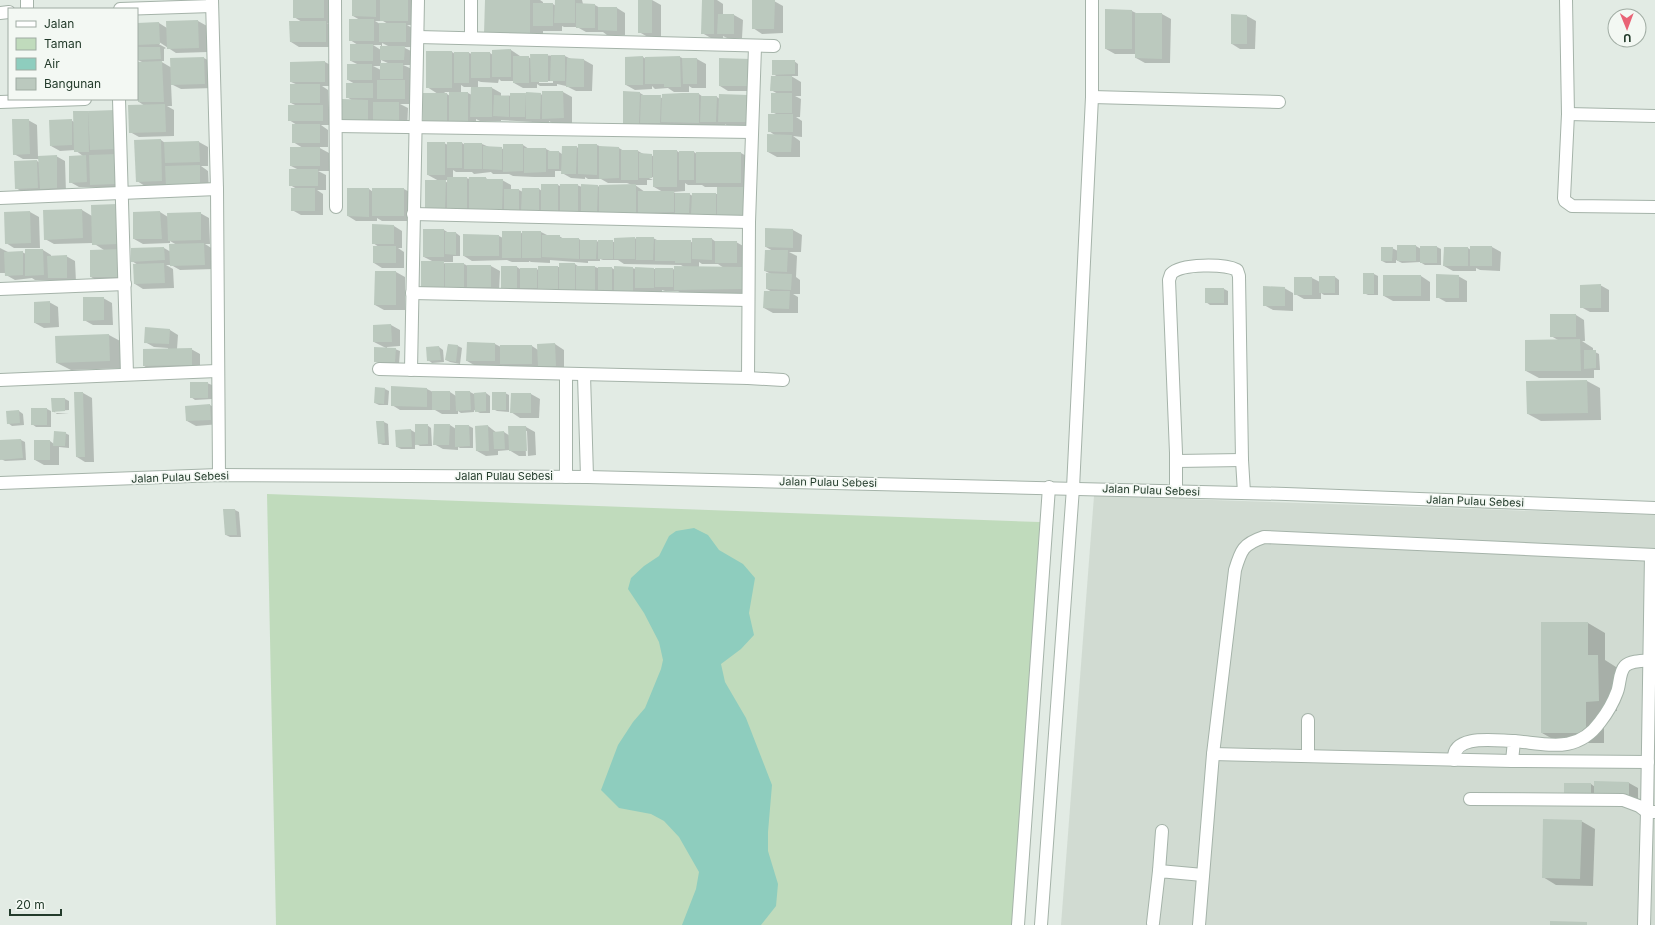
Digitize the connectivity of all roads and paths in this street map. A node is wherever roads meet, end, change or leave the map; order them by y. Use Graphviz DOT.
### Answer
graph roads {
  1 [pos="335,0"];
  2 [pos="418,0"];
  3 [pos="471,0"];
  4 [pos="1092,0"];
  5 [pos="1566,0"];
  6 [pos="212,3"];
  7 [pos="135,8"];
  8 [pos="418,36"];
  9 [pos="471,38"];
  10 [pos="774,46"];
  11 [pos="755,47"];
  12 [pos="1092,98"];
  13 [pos="57,100"];
  14 [pos="119,100"];
  15 [pos="0,102"];
  16 [pos="1278,102"];
  17 [pos="1568,114"];
  18 [pos="1655,116"];
  19 [pos="336,126"];
  20 [pos="415,128"];
  21 [pos="752,132"];
  22 [pos="217,189"];
  23 [pos="122,193"];
  24 [pos="0,198"];
  25 [pos="336,207"];
  26 [pos="1655,207"];
  27 [pos="413,214"];
  28 [pos="749,222"];
  29 [pos="125,284"];
  30 [pos="0,289"];
  31 [pos="412,292"];
  32 [pos="748,300"];
  33 [pos="379,369"];
  34 [pos="411,370"];
  35 [pos="217,371"];
  36 [pos="127,374"];
  37 [pos="566,374"];
  38 [pos="584,374"];
  39 [pos="748,378"];
  40 [pos="0,380"];
  41 [pos="783,380"];
  42 [pos="1242,460"];
  43 [pos="1177,461"];
  44 [pos="219,475"];
  45 [pos="566,477"];
  46 [pos="587,477"];
  47 [pos="0,483"];
  48 [pos="1049,487"];
  49 [pos="1073,488"];
  50 [pos="1176,491"];
  51 [pos="1244,493"];
  52 [pos="1655,508"];
  53 [pos="1653,555"];
  54 [pos="1653,598"];
  55 [pos="1652,660"];
  56 [pos="1308,720"];
  57 [pos="1514,741"];
  58 [pos="1213,754"];
  59 [pos="1308,756"];
  60 [pos="1454,760"];
  61 [pos="1512,761"];
  62 [pos="1648,762"];
  63 [pos="1470,799"];
  64 [pos="1651,812"];
  65 [pos="1162,831"];
  66 [pos="1159,871"];
  67 [pos="1204,875"];
  68 [pos="1153,922"];
  69 [pos="1018,925"];
  70 [pos="1041,925"];
  71 [pos="1199,925"];
  72 [pos="1644,925"];
  1 -- 19 [label="street"];
  2 -- 8 [label="street"];
  3 -- 9 [label="street"];
  4 -- 12 [label="street"];
  5 -- 17 [label="street"];
  6 -- 7 [label="street"];
  6 -- 22 [label="street"];
  8 -- 9 [label="street"];
  8 -- 20 [label="street"];
  9 -- 11 [label="street"];
  10 -- 11 [label="street"];
  11 -- 21 [label="street"];
  12 -- 16 [label="street"];
  12 -- 49 [label="street"];
  13 -- 15 [label="street"];
  14 -- 23 [label="street"];
  17 -- 18 [label="street"];
  17 -- 26 [label="street"];
  19 -- 20 [label="street"];
  19 -- 25 [label="street"];
  20 -- 21 [label="street"];
  20 -- 27 [label="street"];
  21 -- 28 [label="street"];
  22 -- 23 [label="street"];
  22 -- 35 [label="street"];
  23 -- 24 [label="street"];
  23 -- 29 [label="street"];
  27 -- 28 [label="street"];
  27 -- 31 [label="street"];
  28 -- 32 [label="street"];
  29 -- 30 [label="street"];
  29 -- 36 [label="street"];
  31 -- 32 [label="street"];
  31 -- 34 [label="street"];
  32 -- 39 [label="street"];
  33 -- 34 [label="street"];
  34 -- 37 [label="street"];
  35 -- 36 [label="street"];
  35 -- 44 [label="street"];
  36 -- 40 [label="street"];
  37 -- 38 [label="street"];
  37 -- 45 [label="street"];
  38 -- 39 [label="street"];
  38 -- 46 [label="street"];
  39 -- 41 [label="street"];
  42 -- 43 [label="street"];
  42 -- 43 [label="street"];
  42 -- 51 [label="street"];
  43 -- 50 [label="street"];
  44 -- 45 [label="street, Jalan Pulau Sebesi"];
  44 -- 47 [label="street, Jalan Pulau Sebesi"];
  45 -- 46 [label="street, Jalan Pulau Sebesi"];
  46 -- 48 [label="street, Jalan Pulau Sebesi"];
  48 -- 49 [label="street, Jalan Pulau Sebesi"];
  48 -- 69 [label="street"];
  49 -- 50 [label="street, Jalan Pulau Sebesi"];
  49 -- 70 [label="street"];
  50 -- 51 [label="street, Jalan Pulau Sebesi"];
  51 -- 52 [label="street, Jalan Pulau Sebesi"];
  53 -- 54 [label="street"];
  53 -- 58 [label="street"];
  54 -- 55 [label="street"];
  55 -- 57 [label="street"];
  55 -- 62 [label="street"];
  56 -- 59 [label="street"];
  57 -- 60 [label="street"];
  57 -- 61 [label="street"];
  58 -- 59 [label="street"];
  58 -- 67 [label="street"];
  59 -- 60 [label="street"];
  60 -- 61 [label="street"];
  61 -- 62 [label="street"];
  62 -- 64 [label="street"];
  63 -- 64 [label="street"];
  64 -- 72 [label="street"];
  65 -- 66 [label="street"];
  66 -- 67 [label="street"];
  66 -- 68 [label="street"];
  67 -- 71 [label="street"];
}
